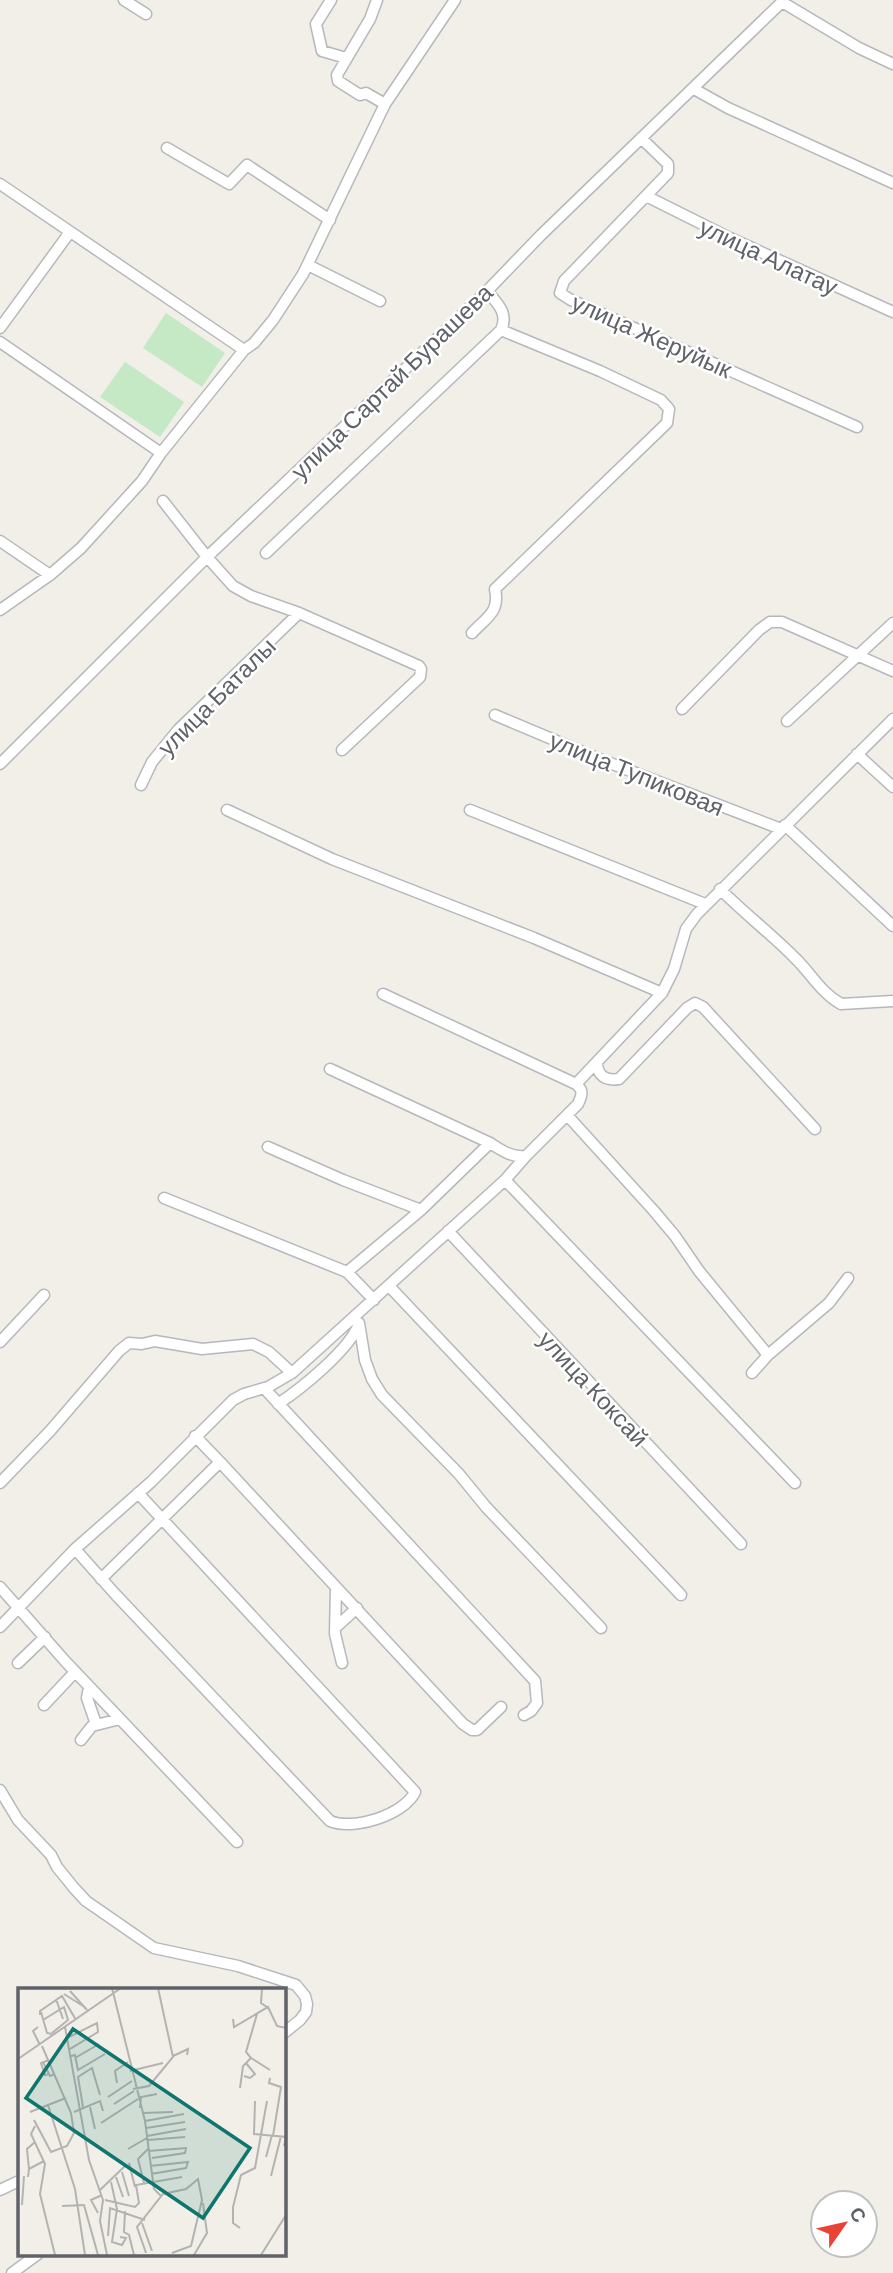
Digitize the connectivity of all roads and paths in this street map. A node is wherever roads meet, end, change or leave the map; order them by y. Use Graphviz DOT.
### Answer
graph roads {
  1 [pos="124,0"];
  2 [pos="331,0"];
  3 [pos="377,0"];
  4 [pos="455,0"];
  5 [pos="783,1"];
  6 [pos="146,14"];
  7 [pos="346,58"];
  8 [pos="893,64"];
  9 [pos="694,89"];
  10 [pos="385,104"];
  11 [pos="641,138"];
  12 [pos="167,148"];
  13 [pos="893,183"];
  14 [pos="0,184"];
  15 [pos="646,196"];
  16 [pos="330,220"];
  17 [pos="70,232"];
  18 [pos="308,265"];
  19 [pos="487,291"];
  20 [pos="380,302"];
  21 [pos="893,312"];
  22 [pos="0,328"];
  23 [pos="501,330"];
  24 [pos="0,342"];
  25 [pos="244,350"];
  26 [pos="857,427"];
  27 [pos="161,453"];
  28 [pos="163,501"];
  29 [pos="0,541"];
  30 [pos="266,553"];
  31 [pos="207,557"];
  32 [pos="50,575"];
  33 [pos="0,610"];
  34 [pos="299,613"];
  35 [pos="893,622"];
  36 [pos="472,633"];
  37 [pos="857,654"];
  38 [pos="893,671"];
  39 [pos="682,709"];
  40 [pos="495,715"];
  41 [pos="893,719"];
  42 [pos="787,721"];
  43 [pos="342,750"];
  44 [pos="857,754"];
  45 [pos="0,764"];
  46 [pos="141,785"];
  47 [pos="893,787"];
  48 [pos="227,810"];
  49 [pos="470,810"];
  50 [pos="783,827"];
  51 [pos="720,888"];
  52 [pos="705,904"];
  53 [pos="893,926"];
  54 [pos="662,993"];
  55 [pos="383,994"];
  56 [pos="893,1001"];
  57 [pos="597,1062"];
  58 [pos="330,1069"];
  59 [pos="576,1084"];
  60 [pos="567,1115"];
  61 [pos="815,1129"];
  62 [pos="490,1143"];
  63 [pos="268,1147"];
  64 [pos="526,1156"];
  65 [pos="505,1180"];
  66 [pos="164,1198"];
  67 [pos="421,1210"];
  68 [pos="448,1231"];
  69 [pos="347,1272"];
  70 [pos="848,1278"];
  71 [pos="389,1286"];
  72 [pos="44,1295"];
  73 [pos="374,1300"];
  74 [pos="359,1318"];
  75 [pos="0,1342"];
  76 [pos="768,1354"];
  77 [pos="292,1373"];
  78 [pos="752,1373"];
  79 [pos="264,1388"];
  80 [pos="278,1404"];
  81 [pos="195,1436"];
  82 [pos="220,1462"];
  83 [pos="0,1483"];
  84 [pos="795,1483"];
  85 [pos="138,1493"];
  86 [pos="161,1519"];
  87 [pos="741,1544"];
  88 [pos="75,1549"];
  89 [pos="101,1579"];
  90 [pos="0,1587"];
  91 [pos="336,1587"];
  92 [pos="681,1595"];
  93 [pos="19,1607"];
  94 [pos="356,1608"];
  95 [pos="0,1627"];
  96 [pos="335,1628"];
  97 [pos="601,1628"];
  98 [pos="45,1637"];
  99 [pos="18,1663"];
  100 [pos="342,1663"];
  101 [pos="75,1672"];
  102 [pos="89,1686"];
  103 [pos="44,1705"];
  104 [pos="501,1707"];
  105 [pos="524,1714"];
  106 [pos="120,1719"];
  107 [pos="96,1724"];
  108 [pos="81,1740"];
  109 [pos="0,1790"];
  110 [pos="237,1842"];
  111 [pos="285,2033"];
  112 [pos="18,2181"];
  113 [pos="0,2190"];
  114 [pos="35,2256"];
  115 [pos="12,2273"];
  1 -- 6 [label="street"];
  2 -- 7 [label="street"];
  3 -- 7 [label="street"];
  4 -- 10 [label="street"];
  5 -- 8 [label="street"];
  5 -- 9 [label="street, улица Сартай Бурашева"];
  7 -- 10 [label="street"];
  9 -- 11 [label="street, улица Сартай Бурашева"];
  9 -- 13 [label="street"];
  10 -- 16 [label="street"];
  11 -- 15 [label="street, улица Жеруйык"];
  11 -- 19 [label="street, улица Сартай Бурашева"];
  12 -- 16 [label="street"];
  14 -- 17 [label="street"];
  15 -- 21 [label="street, улица Алатау"];
  15 -- 26 [label="street, улица Жеруйык"];
  16 -- 18 [label="street"];
  17 -- 22 [label="street"];
  17 -- 25 [label="street"];
  18 -- 20 [label="street"];
  18 -- 25 [label="street"];
  19 -- 23 [label="street"];
  19 -- 31 [label="street, улица Сартай Бурашева"];
  23 -- 30 [label="street"];
  23 -- 36 [label="street"];
  24 -- 27 [label="street"];
  25 -- 27 [label="street"];
  27 -- 32 [label="street"];
  28 -- 31 [label="street"];
  29 -- 32 [label="street"];
  31 -- 34 [label="street"];
  31 -- 45 [label="street, улица Сартай Бурашева"];
  32 -- 33 [label="street"];
  34 -- 43 [label="street"];
  34 -- 46 [label="street, улица Баталы"];
  35 -- 37 [label="street"];
  37 -- 38 [label="street"];
  37 -- 39 [label="street"];
  37 -- 42 [label="street"];
  40 -- 50 [label="street, улица Тупиковая"];
  41 -- 44 [label="street"];
  44 -- 47 [label="street"];
  44 -- 50 [label="street"];
  48 -- 54 [label="street"];
  49 -- 52 [label="street"];
  50 -- 51 [label="street"];
  50 -- 53 [label="street"];
  51 -- 52 [label="street"];
  51 -- 56 [label="street"];
  52 -- 54 [label="street"];
  54 -- 57 [label="street"];
  55 -- 59 [label="street"];
  57 -- 59 [label="street"];
  57 -- 61 [label="street"];
  58 -- 62 [label="street"];
  59 -- 60 [label="street"];
  60 -- 64 [label="street"];
  60 -- 76 [label="street"];
  62 -- 64 [label="street"];
  62 -- 67 [label="street"];
  63 -- 67 [label="street"];
  64 -- 65 [label="street"];
  65 -- 68 [label="street"];
  65 -- 84 [label="street"];
  66 -- 69 [label="street"];
  67 -- 69 [label="street"];
  68 -- 71 [label="street"];
  68 -- 87 [label="street, улица Коксай"];
  69 -- 73 [label="street"];
  70 -- 76 [label="street"];
  71 -- 73 [label="street"];
  71 -- 92 [label="street"];
  72 -- 75 [label="street"];
  73 -- 74 [label="street"];
  74 -- 77 [label="street"];
  74 -- 80 [label="street"];
  74 -- 97 [label="street"];
  76 -- 78 [label="street"];
  77 -- 79 [label="street"];
  77 -- 83 [label="street"];
  79 -- 80 [label="street"];
  79 -- 81 [label="street"];
  80 -- 105 [label="street"];
  81 -- 82 [label="street"];
  81 -- 85 [label="street"];
  82 -- 86 [label="street"];
  82 -- 91 [label="street"];
  85 -- 86 [label="street"];
  85 -- 88 [label="street"];
  86 -- 89 [label="street"];
  86 -- 89 [label="street"];
  88 -- 89 [label="street"];
  88 -- 93 [label="street"];
  90 -- 93 [label="street"];
  91 -- 94 [label="street"];
  91 -- 96 [label="street"];
  93 -- 95 [label="street"];
  93 -- 98 [label="street"];
  94 -- 96 [label="street"];
  94 -- 104 [label="street"];
  96 -- 100 [label="street"];
  98 -- 99 [label="street"];
  98 -- 101 [label="street"];
  101 -- 102 [label="street"];
  101 -- 103 [label="street"];
  102 -- 106 [label="street"];
  102 -- 107 [label="street"];
  106 -- 107 [label="street"];
  106 -- 110 [label="street"];
  107 -- 108 [label="street"];
  109 -- 111 [label="street"];
  112 -- 113 [label="street"];
  114 -- 115 [label="street"];
}
